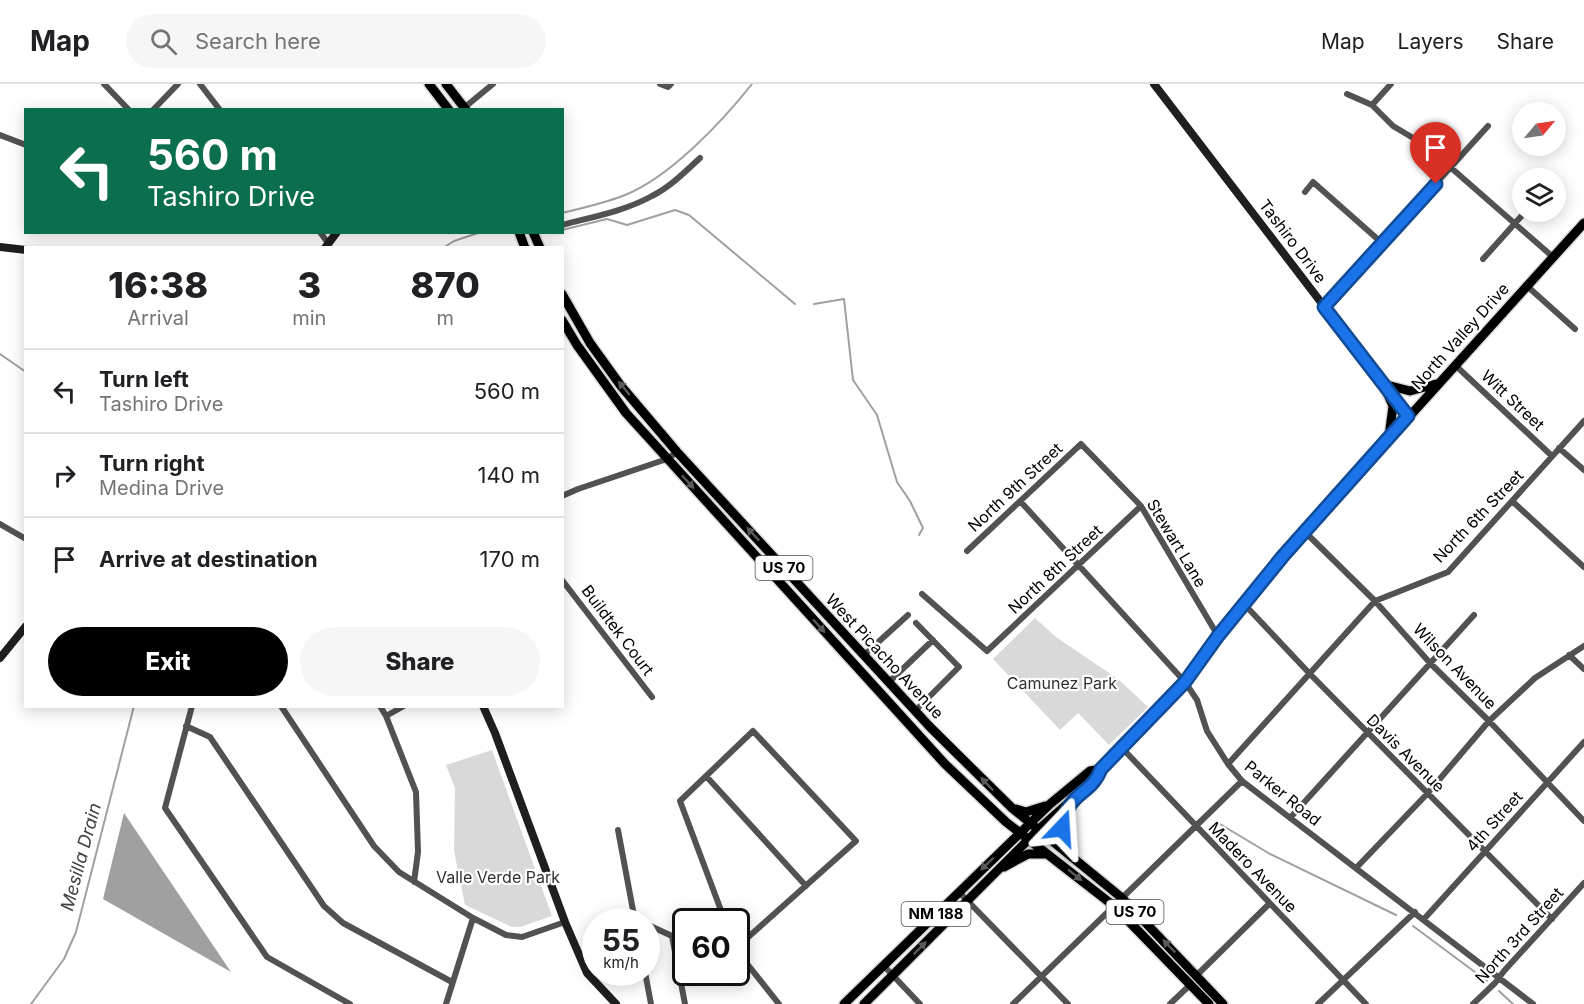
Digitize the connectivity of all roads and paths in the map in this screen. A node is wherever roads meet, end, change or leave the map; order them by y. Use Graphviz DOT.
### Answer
graph roads {
  1 [pos="104,84"];
  2 [pos="178,84"];
  3 [pos="200,84"];
  4 [pos="429,84"];
  5 [pos="446,84"];
  6 [pos="493,84"];
  7 [pos="660,84"];
  8 [pos="671,84"];
  9 [pos="1154,84"];
  10 [pos="1391,84"];
  11 [pos="1347,94"];
  12 [pos="1372,105"];
  13 [pos="127,108"];
  14 [pos="155,108"];
  15 [pos="218,108"];
  16 [pos="447,108"];
  17 [pos="463,108"];
  18 [pos="465,108"];
  19 [pos="1488,126"];
  20 [pos="0,135"];
  21 [pos="24,144"];
  22 [pos="700,158"];
  23 [pos="1451,167"];
  24 [pos="1305,192"];
  25 [pos="1584,223"];
  26 [pos="564,224"];
  27 [pos="1514,224"];
  28 [pos="1382,243"];
  29 [pos="0,247"];
  30 [pos="24,250"];
  31 [pos="1553,257"];
  32 [pos="1483,259"];
  33 [pos="1527,285"];
  34 [pos="564,298"];
  35 [pos="1324,307"];
  36 [pos="564,323"];
  37 [pos="1575,329"];
  38 [pos="1455,365"];
  39 [pos="1383,384"];
  40 [pos="1437,384"];
  41 [pos="1408,416"];
  42 [pos="1584,421"];
  43 [pos="1389,438"];
  44 [pos="1081,444"];
  45 [pos="1559,448"];
  46 [pos="677,452"];
  47 [pos="1552,456"];
  48 [pos="667,459"];
  49 [pos="1584,470"];
  50 [pos="564,495"];
  51 [pos="1020,501"];
  52 [pos="1512,501"];
  53 [pos="1141,506"];
  54 [pos="0,524"];
  55 [pos="1305,532"];
  56 [pos="24,538"];
  57 [pos="967,550"];
  58 [pos="1079,566"];
  59 [pos="1584,567"];
  60 [pos="564,583"];
  61 [pos="922,594"];
  62 [pos="1375,601"];
  63 [pos="1244,604"];
  64 [pos="908,615"];
  65 [pos="1474,615"];
  66 [pos="916,623"];
  67 [pos="24,628"];
  68 [pos="1218,636"];
  69 [pos="933,640"];
  70 [pos="1584,646"];
  71 [pos="864,655"];
  72 [pos="1569,655"];
  73 [pos="0,658"];
  74 [pos="1430,663"];
  75 [pos="1584,669"];
  76 [pos="1310,674"];
  77 [pos="889,682"];
  78 [pos="1185,682"];
  79 [pos="652,697"];
  80 [pos="191,708"];
  81 [pos="282,708"];
  82 [pos="381,708"];
  83 [pos="400,708"];
  84 [pos="484,708"];
  85 [pos="915,711"];
  86 [pos="386,716"];
  87 [pos="1489,721"];
  88 [pos="186,726"];
  89 [pos="1368,733"];
  90 [pos="1584,742"];
  91 [pos="1122,748"];
  92 [pos="1228,764"];
  93 [pos="1101,769"];
  94 [pos="706,776"];
  95 [pos="1242,781"];
  96 [pos="1546,782"];
  97 [pos="1426,794"];
  98 [pos="1070,802"];
  99 [pos="1050,804"];
  100 [pos="1012,808"];
  101 [pos="1290,818"];
  102 [pos="1584,821"];
  103 [pos="1006,822"];
  104 [pos="1029,824"];
  105 [pos="1196,827"];
  106 [pos="618,830"];
  107 [pos="1038,830"];
  108 [pos="1020,833"];
  109 [pos="1028,840"];
  110 [pos="1004,848"];
  111 [pos="1486,850"];
  112 [pos="1049,854"];
  113 [pos="1075,859"];
  114 [pos="1357,867"];
  115 [pos="997,870"];
  116 [pos="414,882"];
  117 [pos="1584,883"];
  118 [pos="806,886"];
  119 [pos="959,892"];
  120 [pos="1122,898"];
  121 [pos="968,901"];
  122 [pos="1269,904"];
  123 [pos="1114,906"];
  124 [pos="634,908"];
  125 [pos="720,908"];
  126 [pos="1415,912"];
  127 [pos="473,918"];
  128 [pos="1424,919"];
  129 [pos="1552,919"];
  130 [pos="565,922"];
  131 [pos="660,930"];
  132 [pos="750,936"];
  133 [pos="884,966"];
  134 [pos="750,967"];
  135 [pos="893,975"];
  136 [pos="1197,975"];
  137 [pos="1042,977"];
  138 [pos="1499,978"];
  139 [pos="1343,979"];
  140 [pos="452,982"];
  141 [pos="1190,985"];
  142 [pos="648,986"];
  143 [pos="350,1004"];
  144 [pos="446,1004"];
  145 [pos="616,1004"];
  146 [pos="651,1004"];
  147 [pos="685,1004"];
  148 [pos="778,1004"];
  149 [pos="844,1004"];
  150 [pos="864,1004"];
  151 [pos="920,1004"];
  152 [pos="1013,1004"];
  153 [pos="1068,1004"];
  154 [pos="1170,1004"];
  155 [pos="1209,1004"];
  156 [pos="1223,1004"];
  157 [pos="1318,1004"];
  158 [pos="1366,1004"];
  159 [pos="1473,1004"];
  160 [pos="1533,1004"];
  1 -- 13 [label="street"];
  2 -- 14 [label="street"];
  3 -- 15 [label="street"];
  4 -- 16 [label="main road"];
  5 -- 17 [label="main road"];
  6 -- 18 [label="street"];
  7 -- 8 [label="street"];
  9 -- 35 [label="street, Tashiro Drive"];
  10 -- 12 [label="street"];
  11 -- 12 [label="street"];
  12 -- 23 [label="street"];
  19 -- 23 [label="street"];
  20 -- 21 [label="street"];
  22 -- 26 [label="street"];
  23 -- 27 [label="street"];
  23 -- 28 [label="street"];
  24 -- 28 [label="street"];
  25 -- 31 [label="main road, North Valley Drive"];
  27 -- 31 [label="street"];
  27 -- 32 [label="street"];
  28 -- 35 [label="street"];
  29 -- 30 [label="street"];
  31 -- 33 [label="main road, North Valley Drive"];
  33 -- 37 [label="street"];
  33 -- 38 [label="main road, North Valley Drive"];
  46 -- 34 [label="main road, West Picacho Avenue / US 70, one-way"];
  35 -- 39 [label="street, Tashiro Drive"];
  36 -- 48 [label="main road, West Picacho Avenue / US 70"];
  38 -- 40 [label="main road, North Valley Drive"];
  38 -- 47 [label="street, Witt Street"];
  39 -- 40 [label="main road"];
  39 -- 41 [label="street, Tashiro Drive"];
  39 -- 43 [label="main road"];
  40 -- 41 [label="main road, North Valley Drive"];
  41 -- 43 [label="main road, North Valley Drive"];
  42 -- 45 [label="street, North 6th Street"];
  43 -- 55 [label="main road, North Valley Drive"];
  44 -- 51 [label="street, North 9th Street"];
  44 -- 53 [label="street, Stewart Lane"];
  45 -- 47 [label="street, North 6th Street"];
  45 -- 49 [label="street"];
  46 -- 48 [label="street"];
  71 -- 46 [label="main road, West Picacho Avenue / US 70, one-way"];
  47 -- 52 [label="street, North 6th Street"];
  48 -- 50 [label="street"];
  48 -- 103 [label="main road, West Picacho Avenue / US 70, one-way"];
  51 -- 57 [label="street, North 9th Street"];
  51 -- 58 [label="street, Parker Road"];
  52 -- 59 [label="street"];
  52 -- 62 [label="street, North 6th Street"];
  53 -- 58 [label="street, North 8th Street"];
  53 -- 68 [label="street, Stewart Lane"];
  54 -- 56 [label="street"];
  55 -- 62 [label="street, Wilson Avenue"];
  55 -- 63 [label="main road, North Valley Drive"];
  58 -- 61 [label="street, North 8th Street"];
  58 -- 78 [label="street, Parker Road"];
  60 -- 79 [label="street, Buildtek Court"];
  62 -- 74 [label="street, Wilson Avenue"];
  62 -- 76 [label="street, North 6th Street"];
  63 -- 68 [label="main road, North Valley Drive"];
  63 -- 76 [label="street, Davis Avenue"];
  64 -- 71 [label="street"];
  65 -- 74 [label="street"];
  66 -- 69 [label="street"];
  67 -- 73 [label="street"];
  68 -- 78 [label="main road, North Valley Drive"];
  69 -- 77 [label="street"];
  69 -- 85 [label="street"];
  70 -- 72 [label="street"];
  71 -- 77 [label="main road, West Picacho Avenue / US 70"];
  72 -- 75 [label="street"];
  72 -- 87 [label="street"];
  74 -- 87 [label="street, Wilson Avenue"];
  74 -- 89 [label="street"];
  76 -- 89 [label="street, Davis Avenue"];
  76 -- 92 [label="street, North 6th Street"];
  77 -- 85 [label="main road, West Picacho Avenue / US 70"];
  78 -- 91 [label="main road, North Valley Drive"];
  78 -- 92 [label="street, Parker Road"];
  80 -- 88 [label="street"];
  81 -- 116 [label="street"];
  82 -- 86 [label="street"];
  83 -- 86 [label="street"];
  84 -- 130 [label="street"];
  100 -- 85 [label="main road, West Picacho Avenue / US 70, one-way"];
  86 -- 116 [label="street"];
  87 -- 96 [label="street, Wilson Avenue"];
  87 -- 97 [label="street"];
  88 -- 140 [label="street"];
  88 -- 143 [label="street"];
  89 -- 97 [label="street, Davis Avenue"];
  89 -- 101 [label="street"];
  90 -- 96 [label="street, 4th Street"];
  91 -- 93 [label="main road, North Valley Drive"];
  91 -- 105 [label="street, Madero Avenue"];
  92 -- 95 [label="street, Parker Road"];
  93 -- 98 [label="main road, North Valley Drive"];
  93 -- 99 [label="main road, North Valley Drive"];
  94 -- 118 [label="street"];
  94 -- 118 [label="street"];
  94 -- 125 [label="street"];
  95 -- 101 [label="street, Parker Road"];
  95 -- 105 [label="street"];
  96 -- 102 [label="street, Wilson Avenue"];
  96 -- 111 [label="street, 4th Street"];
  97 -- 111 [label="street, Davis Avenue"];
  97 -- 114 [label="street"];
  98 -- 107 [label="main road, North Valley Drive"];
  98 -- 113 [label="main road"];
  99 -- 100 [label="main road"];
  99 -- 104 [label="main road, North Valley Drive"];
  100 -- 104 [label="main road, West Picacho Avenue / US 70"];
  101 -- 114 [label="street, Parker Road"];
  103 -- 108 [label="main road, West Picacho Avenue / US 70"];
  103 -- 110 [label="main road"];
  104 -- 107 [label="main road, West Picacho Avenue / US 70"];
  104 -- 108 [label="main road, North Valley Drive / NM 188"];
  105 -- 120 [label="street"];
  105 -- 122 [label="street, Madero Avenue"];
  106 -- 124 [label="street"];
  107 -- 109 [label="main road, North Valley Drive"];
  107 -- 113 [label="main road, West Picacho Avenue / US 70"];
  108 -- 109 [label="main road, West Picacho Avenue / US 70"];
  108 -- 110 [label="main road, North Valley Drive / NM 188"];
  109 -- 112 [label="main road, West Picacho Avenue / US 70"];
  109 -- 115 [label="main road, North Valley Drive / NM 188"];
  110 -- 119 [label="main road, North Valley Drive / NM 188, one-way"];
  111 -- 128 [label="street, 4th Street"];
  111 -- 129 [label="street, Davis Avenue"];
  112 -- 115 [label="main road"];
  112 -- 123 [label="main road, West Picacho Avenue / US 70, one-way"];
  113 -- 120 [label="main road, West Picacho Avenue / US 70"];
  114 -- 126 [label="street, Parker Road"];
  115 -- 121 [label="main road, North Valley Drive / NM 188"];
  116 -- 127 [label="street"];
  117 -- 129 [label="street, North 3rd Street"];
  118 -- 132 [label="street"];
  119 -- 121 [label="street"];
  119 -- 133 [label="main road, North Valley Drive / NM 188"];
  136 -- 120 [label="main road, West Picacho Avenue / US 70, one-way"];
  135 -- 121 [label="main road, North Valley Drive / NM 188, one-way"];
  121 -- 137 [label="street"];
  122 -- 136 [label="street"];
  122 -- 139 [label="street, Madero Avenue"];
  123 -- 137 [label="street"];
  123 -- 141 [label="main road, West Picacho Avenue / US 70"];
  126 -- 128 [label="street, Parker Road"];
  126 -- 139 [label="street"];
  127 -- 130 [label="street"];
  127 -- 140 [label="street"];
  128 -- 138 [label="street, Parker Road"];
  129 -- 138 [label="street, North 3rd Street"];
  130 -- 145 [label="street"];
  131 -- 147 [label="street"];
  133 -- 135 [label="street"];
  133 -- 149 [label="main road, North Valley Drive / NM 188"];
  134 -- 148 [label="street"];
  135 -- 150 [label="main road, North Valley Drive / NM 188"];
  135 -- 151 [label="street"];
  136 -- 156 [label="main road, West Picacho Avenue / US 70"];
  137 -- 152 [label="street"];
  137 -- 153 [label="street"];
  138 -- 159 [label="street, North 3rd Street"];
  138 -- 160 [label="street, Parker Road"];
  139 -- 157 [label="street"];
  139 -- 158 [label="street, Madero Avenue"];
  140 -- 144 [label="street"];
  141 -- 154 [label="street"];
  141 -- 155 [label="main road, West Picacho Avenue / US 70"];
  142 -- 146 [label="street"];
}
